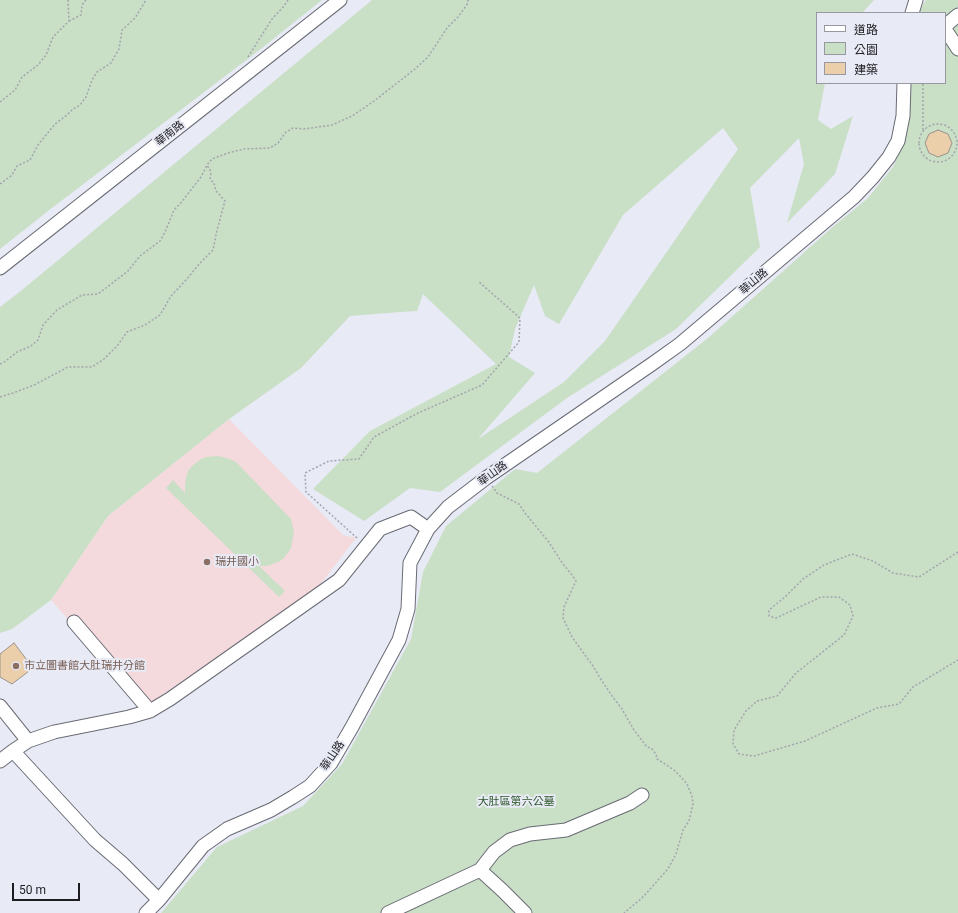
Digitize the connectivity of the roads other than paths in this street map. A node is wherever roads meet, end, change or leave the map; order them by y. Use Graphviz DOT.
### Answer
graph roads {
  1 [pos="340,0"];
  2 [pos="916,0"];
  3 [pos="912,12"];
  4 [pos="958,16"];
  5 [pos="946,27"];
  6 [pos="946,29"];
  7 [pos="957,45"];
  8 [pos="904,84"];
  9 [pos="0,268"];
  10 [pos="428,529"];
  11 [pos="74,622"];
  12 [pos="0,706"];
  13 [pos="150,711"];
  14 [pos="28,741"];
  15 [pos="13,751"];
  16 [pos="0,761"];
  17 [pos="642,795"];
  18 [pos="480,870"];
  19 [pos="159,900"];
  20 [pos="146,913"];
  21 [pos="388,913"];
  22 [pos="525,913"];
  1 -- 9 [label="street, 華南路"];
  2 -- 3 [label="street"];
  4 -- 5 [label="street"];
  6 -- 7 [label="street"];
  8 -- 10 [label="street, 華山路"];
  10 -- 13 [label="street"];
  10 -- 19 [label="street, 華山路"];
  11 -- 13 [label="street"];
  12 -- 14 [label="street"];
  13 -- 14 [label="street"];
  14 -- 15 [label="street"];
  15 -- 16 [label="street"];
  15 -- 19 [label="street"];
  17 -- 18 [label="street"];
  18 -- 21 [label="street"];
  18 -- 22 [label="street"];
  19 -- 20 [label="street, 華山路"];
}
